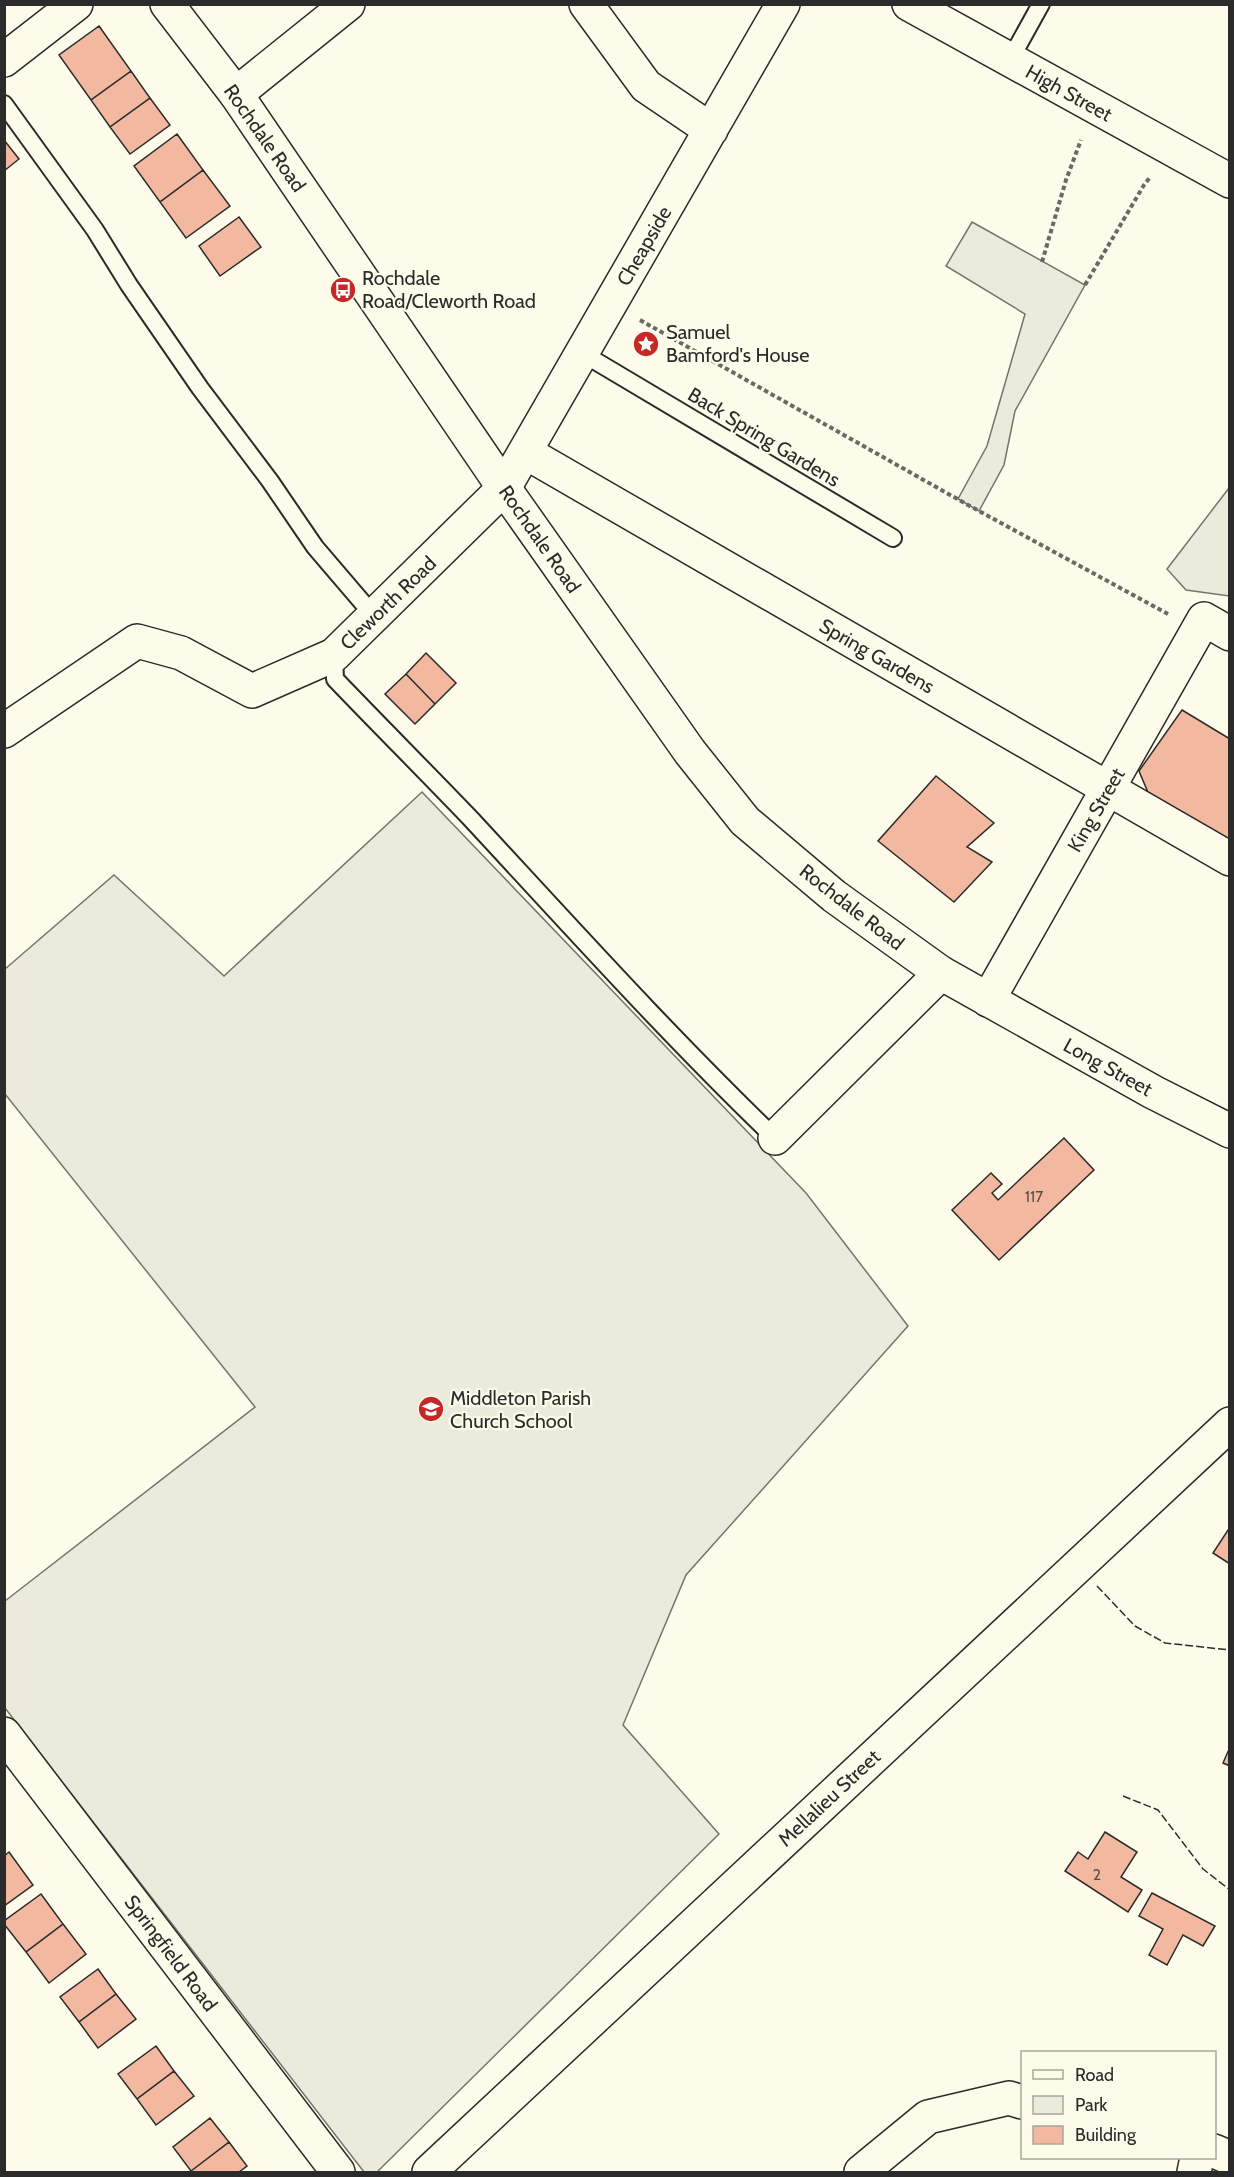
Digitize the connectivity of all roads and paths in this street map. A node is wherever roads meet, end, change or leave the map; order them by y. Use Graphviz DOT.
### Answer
graph roads {
  1 [pos="76,4"];
  2 [pos="167,4"];
  3 [pos="348,4"];
  4 [pos="586,4"];
  5 [pos="783,4"];
  6 [pos="909,4"];
  7 [pos="1041,4"];
  8 [pos="4,60"];
  9 [pos="1010,60"];
  10 [pos="236,94"];
  11 [pos="4,104"];
  12 [pos="1093,106"];
  13 [pos="711,130"];
  14 [pos="1172,150"];
  15 [pos="1230,181"];
  16 [pos="1042,262"];
  17 [pos="1085,285"];
  18 [pos="611,303"];
  19 [pos="582,353"];
  20 [pos="525,452"];
  21 [pos="504,488"];
  22 [pos="893,538"];
  23 [pos="374,616"];
  24 [pos="1210,628"];
  25 [pos="334,655"];
  26 [pos="4,731"];
  27 [pos="1107,790"];
  28 [pos="1230,859"];
  29 [pos="940,973"];
  30 [pos="988,1000"];
  31 [pos="1230,1131"];
  32 [pos="775,1138"];
  33 [pos="1230,1424"];
  34 [pos="4,1734"];
  35 [pos="1021,2101"];
  36 [pos="1216,2151"];
  37 [pos="1230,2158"];
  38 [pos="338,2172"];
  39 [pos="429,2172"];
  40 [pos="861,2172"];
  1 -- 8 [label="street"];
  2 -- 10 [label="street, Rochdale Road"];
  3 -- 10 [label="street"];
  4 -- 13 [label="street"];
  5 -- 13 [label="street, Cheapside"];
  6 -- 9 [label="street, High Street"];
  7 -- 9 [label="lane"];
  9 -- 12 [label="street, High Street"];
  10 -- 21 [label="street, Rochdale Road"];
  11 -- 23 [label="lane"];
  12 -- 14 [label="street, High Street"];
  12 -- 16 [label="path"];
  13 -- 18 [label="street, Cheapside"];
  14 -- 15 [label="street, High Street"];
  14 -- 17 [label="path"];
  18 -- 19 [label="street, Cheapside"];
  18 -- 24 [label="path"];
  19 -- 20 [label="street, Cheapside"];
  19 -- 22 [label="lane, Back Spring Gardens"];
  20 -- 21 [label="street, Cheapside"];
  20 -- 27 [label="street, Spring Gardens"];
  21 -- 23 [label="street, Cleworth Road"];
  21 -- 29 [label="street, Rochdale Road"];
  23 -- 25 [label="street, Cleworth Road"];
  24 -- 27 [label="street, King Street"];
  25 -- 26 [label="street, Cleworth Road"];
  25 -- 32 [label="lane"];
  27 -- 28 [label="street, Spring Gardens"];
  27 -- 30 [label="street, King Street"];
  29 -- 30 [label="street, Rochdale Road"];
  29 -- 32 [label="street"];
  30 -- 31 [label="street, Long Street"];
  33 -- 39 [label="street, Mellalieu Street"];
  34 -- 38 [label="street, Springfield Road"];
  35 -- 40 [label="street"];
  36 -- 37 [label="street"];
}
